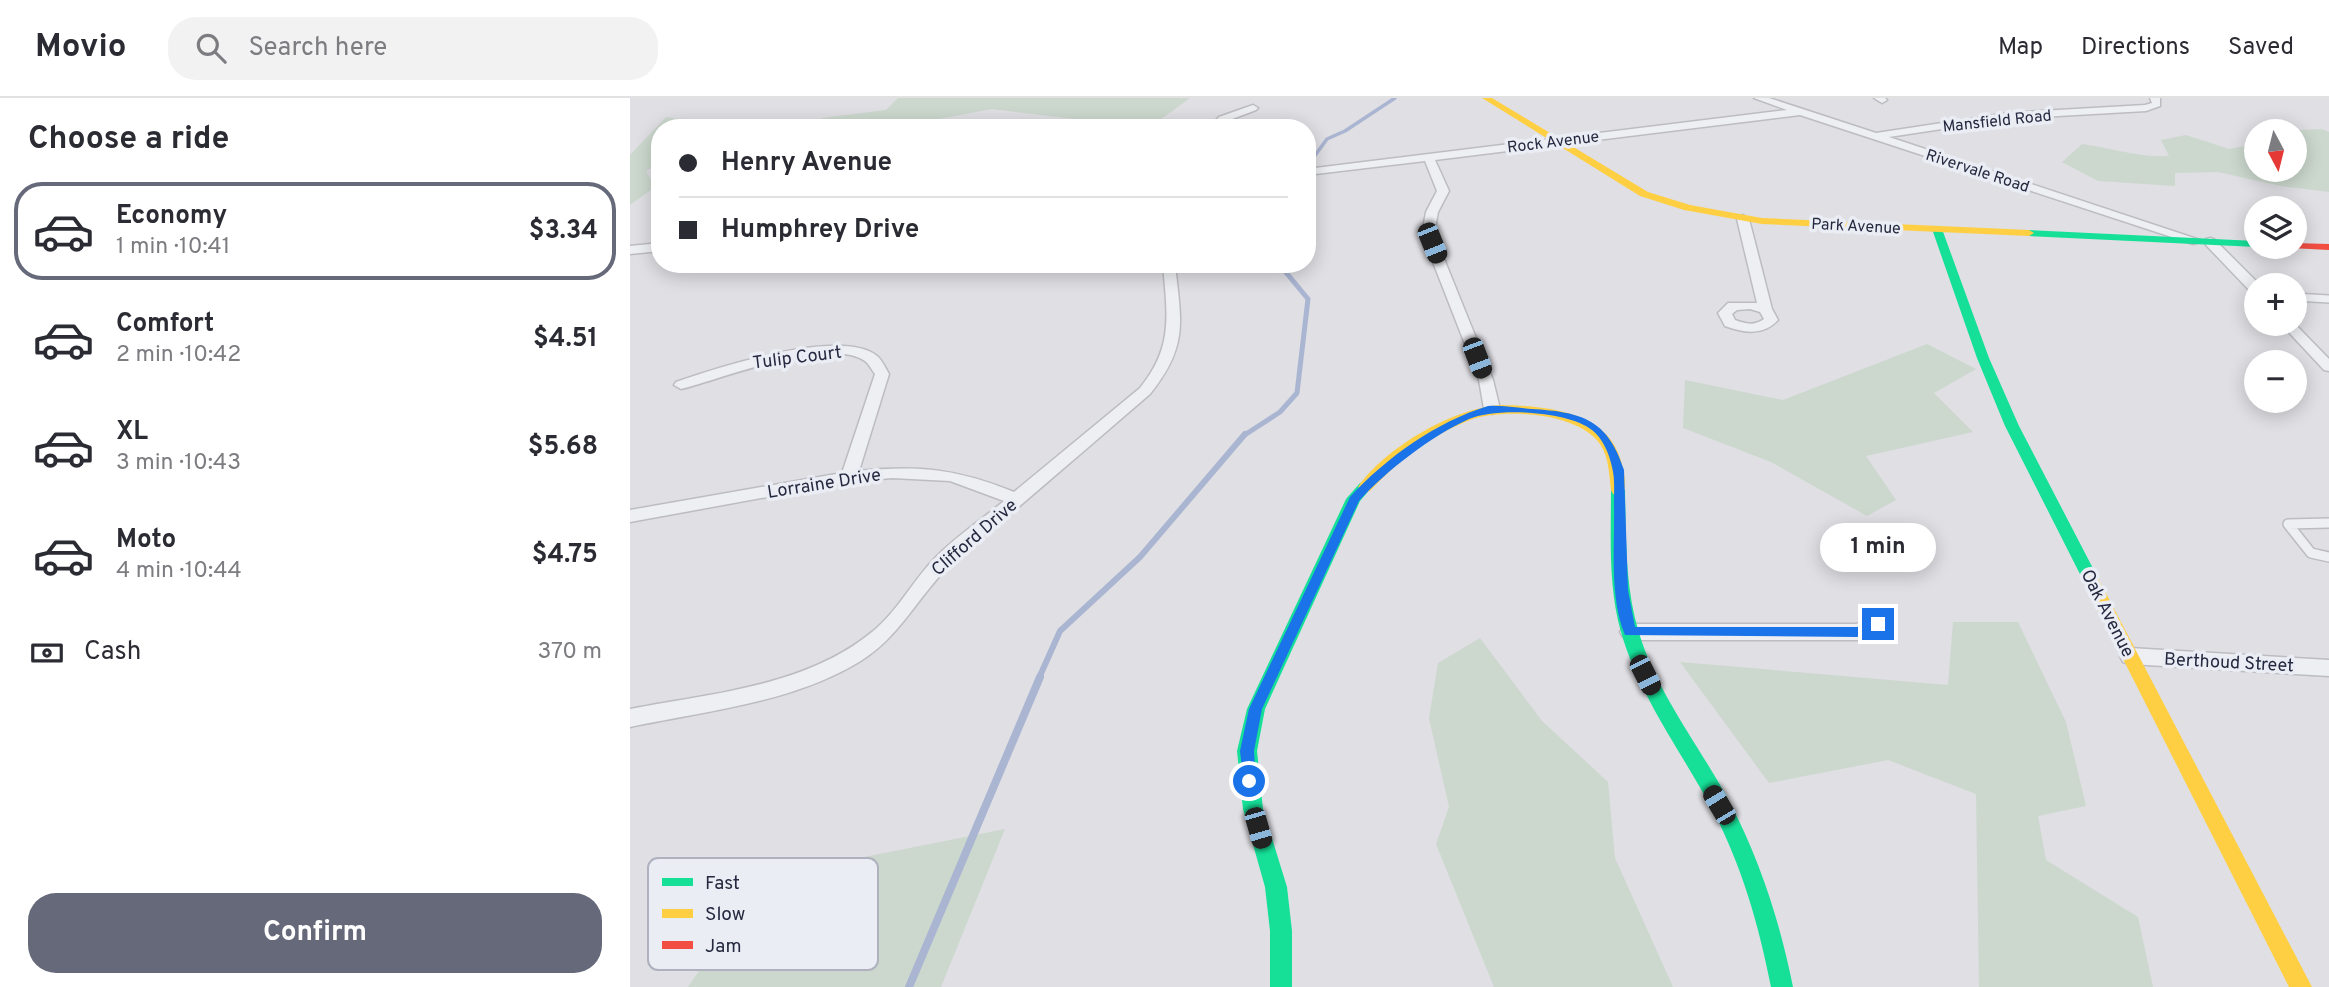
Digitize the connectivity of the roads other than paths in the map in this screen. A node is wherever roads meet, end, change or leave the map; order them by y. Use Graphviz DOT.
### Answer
graph roads {
  1 [pos="1486,98"];
  2 [pos="1759,98"];
  3 [pos="2155,98"];
  4 [pos="1253,108"];
  5 [pos="1798,112"];
  6 [pos="1223,119"];
  7 [pos="1873,136"];
  8 [pos="1555,141"];
  9 [pos="1429,158"];
  10 [pos="1316,171"];
  11 [pos="1742,219"];
  12 [pos="1937,229"];
  13 [pos="2204,241"];
  14 [pos="2244,243"];
  15 [pos="2307,246"];
  16 [pos="2329,247"];
  17 [pos="651,248"];
  18 [pos="630,250"];
  19 [pos="1170,273"];
  20 [pos="2244,278"];
  21 [pos="2307,298"];
  22 [pos="2329,299"];
  23 [pos="1765,309"];
  24 [pos="2299,336"];
  25 [pos="2329,367"];
  26 [pos="681,385"];
  27 [pos="1492,409"];
  28 [pos="849,477"];
  29 [pos="1017,500"];
  30 [pos="630,516"];
  31 [pos="2329,523"];
  32 [pos="2329,557"];
  33 [pos="1878,624"];
  34 [pos="1630,632"];
  35 [pos="2130,656"];
  36 [pos="2329,668"];
  37 [pos="630,718"];
  38 [pos="1281,987"];
  39 [pos="1782,987"];
  40 [pos="2301,987"];
  1 -- 8 [label="street, Park Avenue"];
  2 -- 5 [label="street, Rivervale Road"];
  3 -- 7 [label="street, Mansfield Road"];
  4 -- 6 [label="street"];
  5 -- 7 [label="street, Rivervale Road"];
  5 -- 8 [label="street, Rock Avenue"];
  7 -- 13 [label="street, Rivervale Road"];
  8 -- 9 [label="street, Rock Avenue"];
  8 -- 11 [label="street, Park Avenue"];
  9 -- 10 [label="street, Rock Avenue"];
  9 -- 27 [label="street"];
  11 -- 12 [label="street, Park Avenue"];
  11 -- 23 [label="street"];
  12 -- 13 [label="street, Park Avenue"];
  12 -- 35 [label="street, Oak Avenue"];
  13 -- 14 [label="street, Park Avenue"];
  13 -- 20 [label="street"];
  15 -- 16 [label="street"];
  17 -- 18 [label="street"];
  19 -- 29 [label="street, Clifford Drive"];
  21 -- 22 [label="lane"];
  24 -- 25 [label="street"];
  26 -- 28 [label="street, Tulip Court"];
  27 -- 34 [label="street"];
  27 -- 38 [label="street"];
  28 -- 29 [label="street, Lorraine Drive"];
  28 -- 30 [label="street, Lorraine Drive"];
  29 -- 37 [label="street, Clifford Drive"];
  31 -- 32 [label="lane"];
  33 -- 34 [label="street"];
  34 -- 39 [label="street"];
  35 -- 36 [label="street, Berthoud Street"];
  35 -- 40 [label="street, Oak Avenue"];
}
